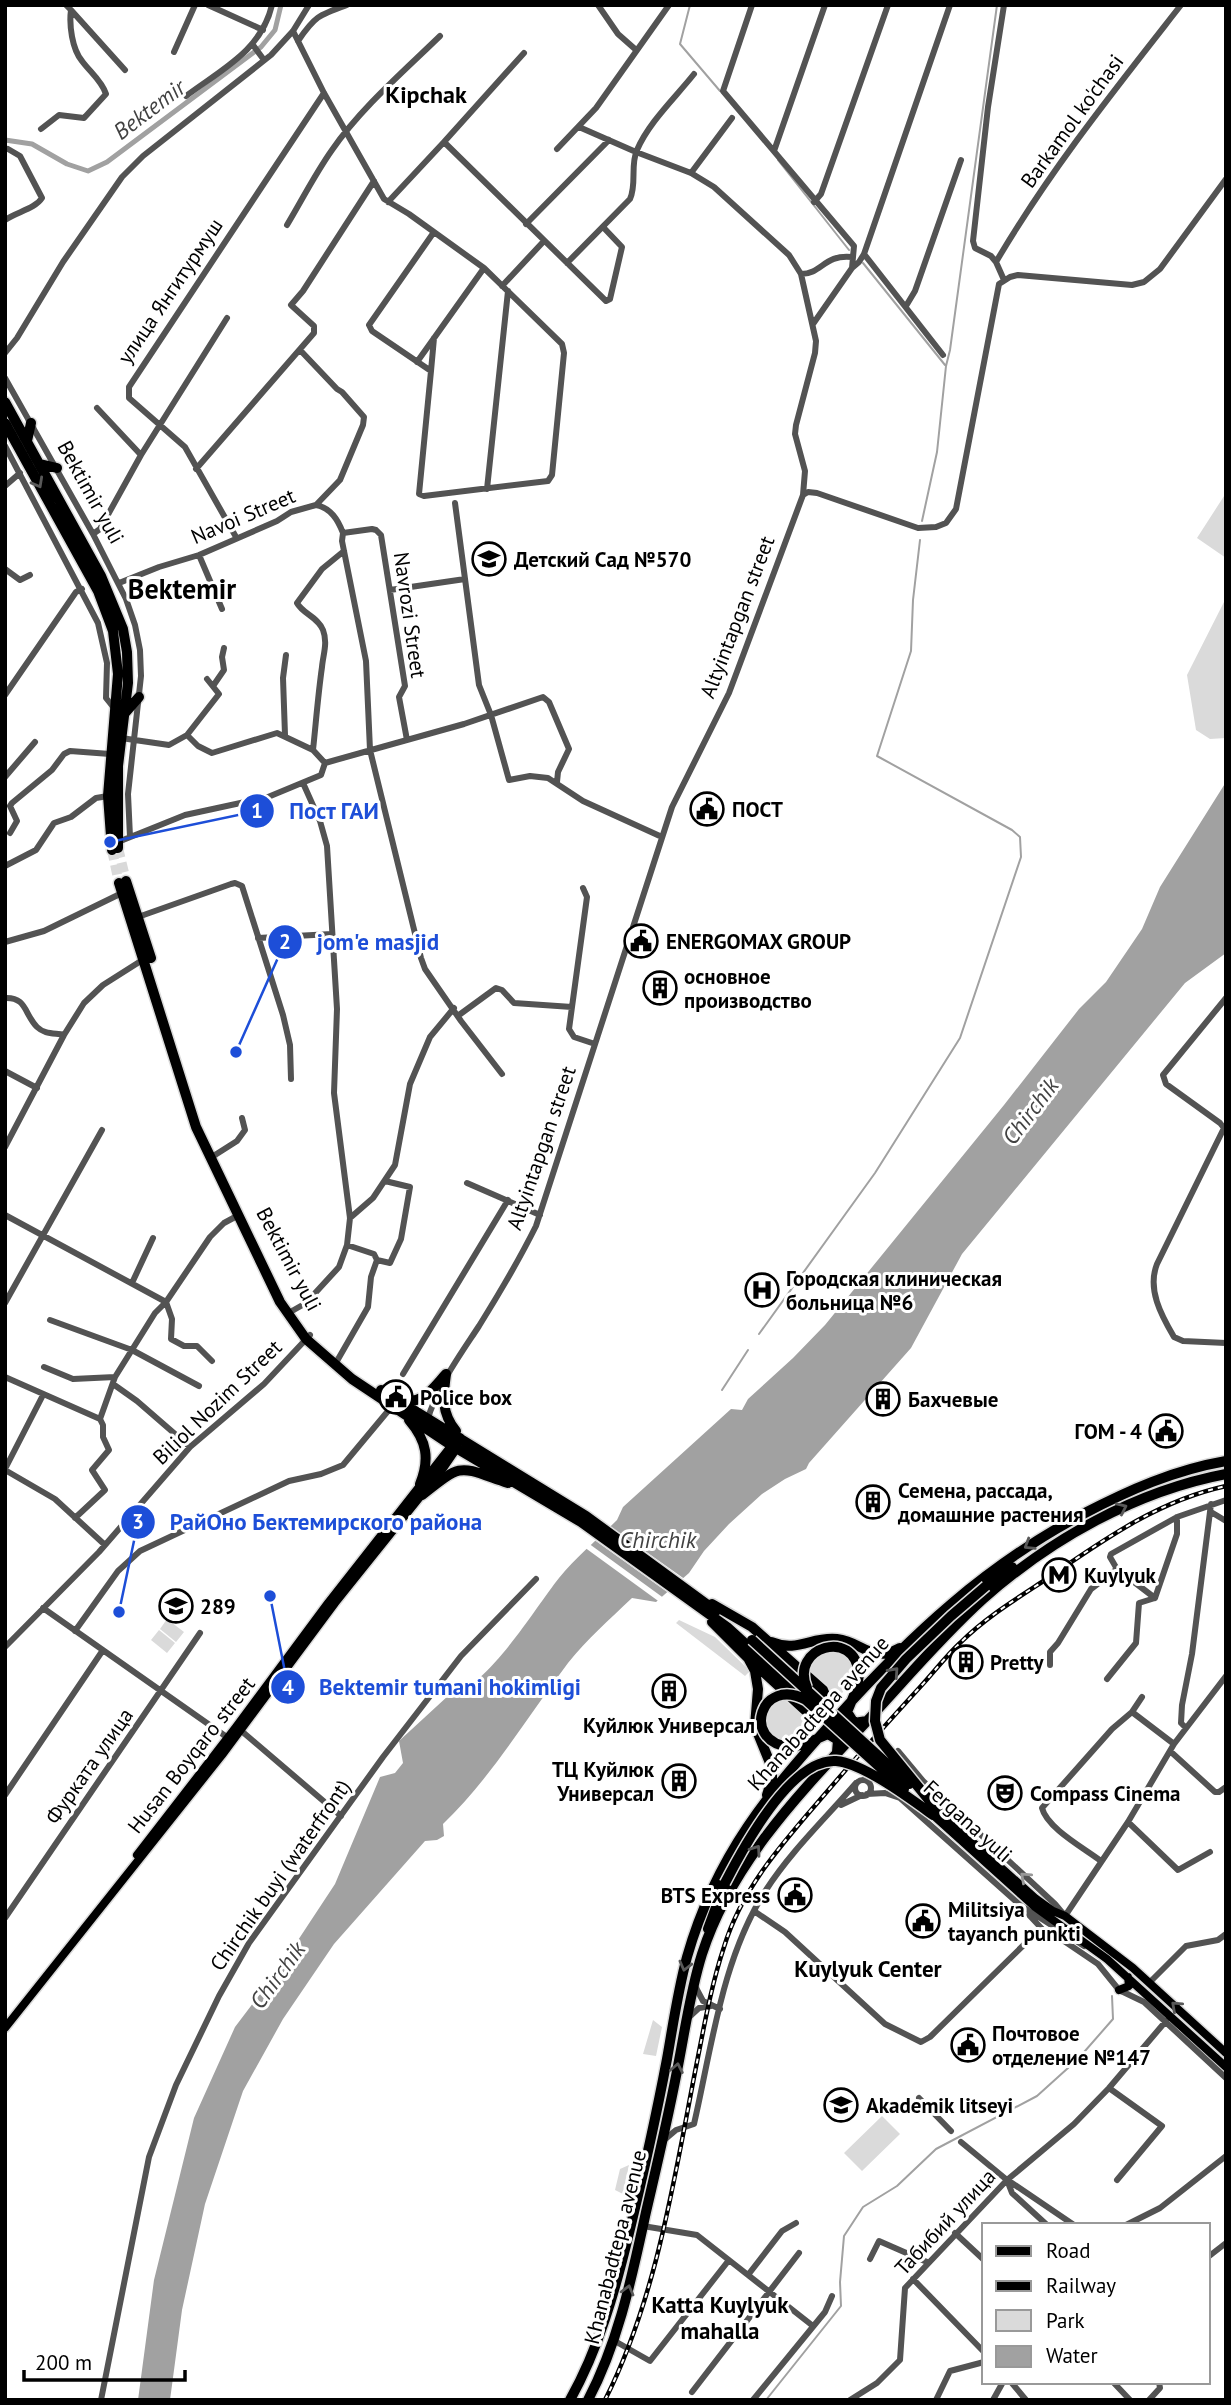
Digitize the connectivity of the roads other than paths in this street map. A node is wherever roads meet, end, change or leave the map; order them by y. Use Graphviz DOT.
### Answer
graph roads {
  1 [pos="194,5"];
  2 [pos="208,5"];
  3 [pos="271,5"];
  4 [pos="309,5"];
  5 [pos="347,5"];
  6 [pos="598,5"];
  7 [pos="668,5"];
  8 [pos="752,5"];
  9 [pos="825,5"];
  10 [pos="888,5"];
  11 [pos="950,5"];
  12 [pos="1004,5"];
  13 [pos="1181,5"];
  14 [pos="69,8"];
  15 [pos="263,30"];
  16 [pos="293,30"];
  17 [pos="440,36"];
  18 [pos="298,41"];
  19 [pos="635,49"];
  20 [pos="174,51"];
  21 [pos="258,52"];
  22 [pos="524,54"];
  23 [pos="125,70"];
  24 [pos="694,74"];
  25 [pos="324,93"];
  26 [pos="186,96"];
  27 [pos="732,118"];
  28 [pos="579,127"];
  29 [pos="41,129"];
  30 [pos="347,131"];
  31 [pos="609,140"];
  32 [pos="444,142"];
  33 [pos="8,149"];
  34 [pos="557,149"];
  35 [pos="774,151"];
  36 [pos="636,152"];
  37 [pos="961,160"];
  38 [pos="691,173"];
  39 [pos="1226,179"];
  40 [pos="374,181"];
  41 [pos="388,202"];
  42 [pos="814,202"];
  43 [pos="5,220"];
  44 [pos="526,224"];
  45 [pos="287,225"];
  46 [pos="603,227"];
  47 [pos="434,232"];
  48 [pos="544,241"];
  49 [pos="854,246"];
  50 [pos="865,252"];
  51 [pos="852,257"];
  52 [pos="996,262"];
  53 [pos="567,263"];
  54 [pos="484,268"];
  55 [pos="852,268"];
  56 [pos="801,274"];
  57 [pos="1004,280"];
  58 [pos="505,288"];
  59 [pos="905,306"];
  60 [pos="227,318"];
  61 [pos="813,324"];
  62 [pos="434,337"];
  63 [pos="300,350"];
  64 [pos="5,353"];
  65 [pos="943,355"];
  66 [pos="417,362"];
  67 [pos="431,371"];
  68 [pos="5,378"];
  69 [pos="5,402"];
  70 [pos="97,408"];
  71 [pos="5,423"];
  72 [pos="31,423"];
  73 [pos="159,426"];
  74 [pos="27,441"];
  75 [pos="5,446"];
  76 [pos="141,455"];
  77 [pos="40,464"];
  78 [pos="57,468"];
  79 [pos="197,469"];
  80 [pos="20,473"];
  81 [pos="5,486"];
  82 [pos="487,489"];
  83 [pos="803,495"];
  84 [pos="455,503"];
  85 [pos="316,506"];
  86 [pos="93,534"];
  87 [pos="343,534"];
  88 [pos="236,537"];
  89 [pos="344,551"];
  90 [pos="199,555"];
  91 [pos="5,569"];
  92 [pos="30,575"];
  93 [pos="465,579"];
  94 [pos="119,583"];
  95 [pos="82,589"];
  96 [pos="390,590"];
  97 [pos="222,609"];
  98 [pos="224,648"];
  99 [pos="286,655"];
  100 [pos="207,680"];
  101 [pos="213,686"];
  102 [pos="5,695"];
  103 [pos="139,697"];
  104 [pos="120,711"];
  105 [pos="491,715"];
  106 [pos="187,735"];
  107 [pos="285,735"];
  108 [pos="121,738"];
  109 [pos="133,740"];
  110 [pos="407,740"];
  111 [pos="35,742"];
  112 [pos="313,750"];
  113 [pos="370,750"];
  114 [pos="110,754"];
  115 [pos="325,763"];
  116 [pos="5,777"];
  117 [pos="557,782"];
  118 [pos="303,783"];
  119 [pos="108,796"];
  120 [pos="9,833"];
  121 [pos="130,837"];
  122 [pos="662,837"];
  123 [pos="116,846"];
  124 [pos="5,866"];
  125 [pos="122,886"];
  126 [pos="583,888"];
  127 [pos="138,917"];
  128 [pos="332,934"];
  129 [pos="258,938"];
  130 [pos="5,942"];
  131 [pos="145,959"];
  132 [pos="1226,998"];
  133 [pos="5,999"];
  134 [pos="572,1007"];
  135 [pos="454,1008"];
  136 [pos="459,1015"];
  137 [pos="64,1035"];
  138 [pos="595,1044"];
  139 [pos="5,1071"];
  140 [pos="502,1074"];
  141 [pos="291,1079"];
  142 [pos="37,1088"];
  143 [pos="242,1118"];
  144 [pos="102,1130"];
  145 [pos="6,1145"];
  146 [pos="215,1155"];
  147 [pos="385,1181"];
  148 [pos="467,1182"];
  149 [pos="508,1200"];
  150 [pos="5,1215"];
  151 [pos="540,1215"];
  152 [pos="237,1216"];
  153 [pos="350,1218"];
  154 [pos="44,1236"];
  155 [pos="153,1238"];
  156 [pos="347,1245"];
  157 [pos="377,1260"];
  158 [pos="132,1283"];
  159 [pos="166,1302"];
  160 [pos="5,1303"];
  161 [pos="292,1311"];
  162 [pos="50,1320"];
  163 [pos="308,1337"];
  164 [pos="1226,1343"];
  165 [pos="132,1350"];
  166 [pos="212,1361"];
  167 [pos="337,1361"];
  168 [pos="44,1367"];
  169 [pos="403,1374"];
  170 [pos="446,1374"];
  171 [pos="5,1377"];
  172 [pos="114,1381"];
  173 [pos="199,1386"];
  174 [pos="43,1395"];
  175 [pos="397,1405"];
  176 [pos="100,1419"];
  177 [pos="427,1422"];
  178 [pos="456,1443"];
  179 [pos="190,1447"];
  180 [pos="1226,1461"];
  181 [pos="5,1470"];
  182 [pos="1226,1474"];
  183 [pos="421,1490"];
  184 [pos="530,1491"];
  185 [pos="1226,1500"];
  186 [pos="1211,1508"];
  187 [pos="1177,1517"];
  188 [pos="75,1518"];
  189 [pos="583,1519"];
  190 [pos="1226,1521"];
  191 [pos="1062,1540"];
  192 [pos="105,1545"];
  193 [pos="1116,1569"];
  194 [pos="536,1580"];
  195 [pos="691,1597"];
  196 [pos="1156,1598"];
  197 [pos="43,1608"];
  198 [pos="75,1631"];
  199 [pos="200,1633"];
  200 [pos="764,1637"];
  201 [pos="909,1641"];
  202 [pos="5,1647"];
  203 [pos="103,1650"];
  204 [pos="748,1658"];
  205 [pos="1050,1665"];
  206 [pos="1226,1676"];
  207 [pos="1107,1679"];
  208 [pos="162,1690"];
  209 [pos="809,1697"];
  210 [pos="1142,1697"];
  211 [pos="849,1704"];
  212 [pos="1132,1712"];
  213 [pos="867,1721"];
  214 [pos="1185,1727"];
  215 [pos="239,1729"];
  216 [pos="820,1736"];
  217 [pos="230,1740"];
  218 [pos="1174,1744"];
  219 [pos="1170,1751"];
  220 [pos="837,1753"];
  221 [pos="923,1781"];
  222 [pos="869,1782"];
  223 [pos="856,1783"];
  224 [pos="1226,1787"];
  225 [pos="5,1795"];
  226 [pos="865,1795"];
  227 [pos="905,1802"];
  228 [pos="762,1805"];
  229 [pos="836,1808"];
  230 [pos="936,1813"];
  231 [pos="341,1816"];
  232 [pos="1128,1822"];
  233 [pos="1210,1852"];
  234 [pos="1101,1861"];
  235 [pos="1020,1905"];
  236 [pos="754,1911"];
  237 [pos="1065,1916"];
  238 [pos="5,1918"];
  239 [pos="1041,1928"];
  240 [pos="1226,1934"];
  241 [pos="705,1946"];
  242 [pos="1107,1959"];
  243 [pos="1128,1977"];
  244 [pos="695,1981"];
  245 [pos="1149,1983"];
  246 [pos="1119,1990"];
  247 [pos="716,2008"];
  248 [pos="687,2019"];
  249 [pos="5,2020"];
  250 [pos="1166,2021"];
  251 [pos="5,2028"];
  252 [pos="1226,2053"];
  253 [pos="1226,2067"];
  254 [pos="1226,2078"];
  255 [pos="1109,2088"];
  256 [pos="919,2098"];
  257 [pos="951,2131"];
  258 [pos="662,2142"];
  259 [pos="961,2142"];
  260 [pos="1226,2157"];
  261 [pos="1007,2180"];
  262 [pos="1116,2180"];
  263 [pos="796,2223"];
  264 [pos="1045,2223"];
  265 [pos="1071,2223"];
  266 [pos="1130,2223"];
  267 [pos="643,2226"];
  268 [pos="955,2233"];
  269 [pos="1226,2243"];
  270 [pos="799,2253"];
  271 [pos="1210,2255"];
  272 [pos="982,2258"];
  273 [pos="870,2259"];
  274 [pos="729,2260"];
  275 [pos="928,2262"];
  276 [pos="748,2275"];
  277 [pos="913,2279"];
  278 [pos="769,2292"];
  279 [pos="832,2296"];
  280 [pos="813,2326"];
  281 [pos="602,2330"];
  282 [pos="615,2337"];
  283 [pos="982,2350"];
  284 [pos="982,2363"];
  285 [pos="1002,2384"];
  286 [pos="1014,2384"];
  287 [pos="1114,2384"];
  288 [pos="1160,2384"];
  289 [pos="692,2392"];
  290 [pos="856,2398"];
  291 [pos="102,2400"];
  292 [pos="570,2400"];
  293 [pos="587,2400"];
  294 [pos="753,2400"];
  295 [pos="936,2400"];
  296 [pos="993,2400"];
  297 [pos="1026,2400"];
  298 [pos="1130,2400"];
  299 [pos="1149,2400"];
  1 -- 20 [label="street"];
  2 -- 15 [label="street"];
  3 -- 15 [label="street"];
  4 -- 16 [label="street"];
  5 -- 18 [label="street"];
  6 -- 19 [label="street"];
  7 -- 19 [label="street"];
  8 -- 35 [label="street"];
  9 -- 35 [label="street"];
  10 -- 42 [label="street"];
  11 -- 50 [label="street"];
  12 -- 52 [label="street"];
  13 -- 52 [label="street, Barkamol ko'chasi"];
  14 -- 23 [label="street"];
  14 -- 29 [label="street"];
  15 -- 21 [label="street"];
  16 -- 18 [label="street"];
  16 -- 21 [label="street"];
  17 -- 30 [label="street"];
  18 -- 25 [label="street"];
  19 -- 28 [label="street"];
  21 -- 26 [label="street"];
  21 -- 64 [label="street"];
  22 -- 32 [label="street"];
  24 -- 36 [label="street"];
  25 -- 30 [label="street"];
  25 -- 73 [label="street, улица Янгитурмуш"];
  27 -- 38 [label="street"];
  28 -- 31 [label="street"];
  28 -- 34 [label="street"];
  30 -- 40 [label="street"];
  30 -- 45 [label="street"];
  31 -- 36 [label="street"];
  31 -- 44 [label="street"];
  32 -- 41 [label="street"];
  32 -- 44 [label="street"];
  33 -- 43 [label="street"];
  35 -- 42 [label="street"];
  36 -- 38 [label="street"];
  36 -- 46 [label="street"];
  37 -- 59 [label="street"];
  38 -- 56 [label="street"];
  39 -- 57 [label="street"];
  40 -- 41 [label="street"];
  40 -- 63 [label="street"];
  41 -- 47 [label="street"];
  42 -- 49 [label="street"];
  44 -- 48 [label="street"];
  46 -- 53 [label="street"];
  46 -- 53 [label="street"];
  47 -- 54 [label="street"];
  47 -- 66 [label="street"];
  48 -- 53 [label="street"];
  48 -- 58 [label="street"];
  49 -- 50 [label="street"];
  49 -- 51 [label="street"];
  50 -- 55 [label="street"];
  50 -- 59 [label="street"];
  51 -- 55 [label="street"];
  51 -- 56 [label="street"];
  52 -- 57 [label="street"];
  54 -- 58 [label="street"];
  54 -- 62 [label="street"];
  55 -- 61 [label="street"];
  56 -- 61 [label="street"];
  57 -- 83 [label="street"];
  58 -- 82 [label="street"];
  58 -- 82 [label="street"];
  59 -- 65 [label="street"];
  60 -- 73 [label="street"];
  61 -- 83 [label="street"];
  62 -- 66 [label="street"];
  62 -- 67 [label="street"];
  63 -- 79 [label="street"];
  63 -- 85 [label="street, Navoi Street"];
  66 -- 67 [label="street"];
  67 -- 82 [label="street"];
  68 -- 72 [label="street, Bektimir yuli"];
  69 -- 74 [label="highway, Bektimir yuli"];
  70 -- 76 [label="street"];
  71 -- 104 [label="highway, Bektimir yuli, one-way"];
  72 -- 74 [label="highway"];
  72 -- 78 [label="street, Bektimir yuli"];
  73 -- 76 [label="street"];
  73 -- 79 [label="street, улица Янгитурмуш"];
  74 -- 77 [label="highway, Bektimir yuli"];
  75 -- 80 [label="street"];
  76 -- 86 [label="street"];
  77 -- 78 [label="highway"];
  77 -- 104 [label="highway, Bektimir yuli"];
  78 -- 86 [label="street, Bektimir yuli"];
  79 -- 88 [label="street, улица Янгитурмуш"];
  80 -- 81 [label="street"];
  80 -- 95 [label="street"];
  83 -- 122 [label="street, Altyintapgan street"];
  84 -- 93 [label="street"];
  85 -- 87 [label="street"];
  85 -- 88 [label="street, Navoi Street"];
  86 -- 94 [label="street, Bektimir yuli"];
  87 -- 89 [label="street"];
  87 -- 96 [label="street, Navrozi Street"];
  88 -- 90 [label="street, Navoi Street"];
  89 -- 112 [label="street"];
  89 -- 113 [label="street"];
  90 -- 94 [label="street, Navoi Street"];
  90 -- 97 [label="street"];
  91 -- 92 [label="street"];
  93 -- 96 [label="street"];
  93 -- 105 [label="street"];
  94 -- 103 [label="street, Bektimir yuli"];
  95 -- 102 [label="street"];
  95 -- 104 [label="street"];
  96 -- 110 [label="street, Navrozi Street"];
  98 -- 101 [label="street"];
  99 -- 107 [label="street"];
  100 -- 101 [label="street"];
  101 -- 106 [label="street"];
  103 -- 104 [label="highway"];
  103 -- 109 [label="street, Bektimir yuli"];
  104 -- 108 [label="highway, Bektimir yuli"];
  104 -- 114 [label="highway, Bektimir yuli"];
  105 -- 110 [label="street"];
  105 -- 117 [label="street"];
  105 -- 117 [label="street"];
  106 -- 107 [label="street"];
  106 -- 109 [label="street"];
  107 -- 112 [label="street"];
  108 -- 109 [label="street"];
  108 -- 123 [label="highway, Bektimir yuli"];
  109 -- 121 [label="street, Bektimir yuli"];
  110 -- 113 [label="street"];
  111 -- 116 [label="street"];
  112 -- 115 [label="street"];
  113 -- 115 [label="street"];
  113 -- 135 [label="street"];
  114 -- 119 [label="highway, Bektimir yuli"];
  114 -- 120 [label="street"];
  115 -- 118 [label="street"];
  117 -- 122 [label="street"];
  118 -- 121 [label="street"];
  118 -- 128 [label="street"];
  119 -- 123 [label="highway, Bektimir yuli"];
  119 -- 124 [label="street"];
  121 -- 123 [label="street"];
  122 -- 138 [label="street, Altyintapgan street"];
  125 -- 127 [label="highway, Bektimir yuli"];
  125 -- 130 [label="street"];
  125 -- 131 [label="highway, Bektimir yuli"];
  126 -- 134 [label="street"];
  127 -- 129 [label="street"];
  127 -- 146 [label="highway, Bektimir yuli"];
  128 -- 129 [label="street"];
  128 -- 153 [label="street"];
  129 -- 141 [label="street"];
  131 -- 137 [label="street"];
  131 -- 152 [label="highway, Bektimir yuli"];
  132 -- 164 [label="street"];
  133 -- 137 [label="street"];
  134 -- 136 [label="street"];
  134 -- 138 [label="street"];
  135 -- 136 [label="street"];
  135 -- 147 [label="street"];
  136 -- 140 [label="street"];
  137 -- 142 [label="street"];
  138 -- 151 [label="street, Altyintapgan street"];
  139 -- 142 [label="street"];
  142 -- 145 [label="street"];
  143 -- 146 [label="street"];
  144 -- 154 [label="street"];
  146 -- 161 [label="highway, Bektimir yuli"];
  147 -- 153 [label="street"];
  147 -- 157 [label="street"];
  148 -- 149 [label="street"];
  149 -- 151 [label="street"];
  149 -- 169 [label="street"];
  150 -- 154 [label="street"];
  151 -- 170 [label="street, Altyintapgan street"];
  152 -- 159 [label="street"];
  152 -- 163 [label="highway, Bektimir yuli"];
  153 -- 156 [label="street"];
  154 -- 158 [label="street"];
  154 -- 160 [label="street"];
  155 -- 158 [label="street"];
  156 -- 157 [label="street"];
  156 -- 161 [label="street"];
  157 -- 167 [label="street"];
  158 -- 159 [label="street"];
  159 -- 165 [label="street"];
  159 -- 166 [label="street"];
  161 -- 163 [label="highway, Bektimir yuli"];
  162 -- 165 [label="street"];
  163 -- 167 [label="highway, Bektimir yuli"];
  163 -- 175 [label="highway, Bektimir yuli"];
  163 -- 179 [label="street, Biliol Nozim Street"];
  165 -- 172 [label="street"];
  165 -- 173 [label="street"];
  167 -- 175 [label="highway, Bektimir yuli"];
  168 -- 172 [label="street"];
  170 -- 175 [label="highway"];
  170 -- 177 [label="street, Altyintapgan street"];
  170 -- 178 [label="highway"];
  171 -- 174 [label="street"];
  172 -- 176 [label="street"];
  172 -- 179 [label="street"];
  174 -- 176 [label="street"];
  174 -- 181 [label="street"];
  175 -- 177 [label="highway, Bektimir yuli"];
  175 -- 183 [label="highway"];
  175 -- 198 [label="street"];
  176 -- 188 [label="street"];
  177 -- 178 [label="highway, Bektimir yuli"];
  178 -- 183 [label="main road, Husan Boyqaro street"];
  178 -- 184 [label="highway, Bektimir yuli"];
  178 -- 189 [label="highway, Bektimir yuli"];
  179 -- 192 [label="street, Biliol Nozim Street"];
  180 -- 201 [label="highway, Khanabadtepa avenue, one-way"];
  181 -- 188 [label="street"];
  191 -- 182 [label="highway, Khanabadtepa avenue, one-way"];
  183 -- 184 [label="highway"];
  183 -- 215 [label="main road, Husan Boyqaro street"];
  184 -- 189 [label="highway, Bektimir yuli"];
  185 -- 186 [label="street"];
  186 -- 187 [label="street"];
  186 -- 190 [label="street"];
  186 -- 214 [label="street"];
  187 -- 193 [label="street"];
  187 -- 196 [label="street"];
  188 -- 192 [label="street"];
  189 -- 195 [label="highway, Bektimir yuli"];
  191 -- 213 [label="highway, Khanabadtepa avenue"];
  230 -- 191 [label="highway, one-way, bridge"];
  192 -- 197 [label="street, Biliol Nozim Street"];
  193 -- 196 [label="street"];
  193 -- 205 [label="street"];
  194 -- 231 [label="street, Chirchik buyi (waterfront)"];
  195 -- 200 [label="highway"];
  195 -- 204 [label="highway"];
  195 -- 209 [label="highway, Fergana yuli, bridge"];
  196 -- 207 [label="street"];
  197 -- 198 [label="street"];
  197 -- 202 [label="street, Biliol Nozim Street"];
  198 -- 203 [label="street"];
  199 -- 208 [label="street, Фурката улица"];
  200 -- 201 [label="highway"];
  200 -- 204 [label="highway"];
  201 -- 211 [label="highway, Khanabadtepa avenue"];
  203 -- 208 [label="street"];
  203 -- 225 [label="street"];
  204 -- 228 [label="highway"];
  206 -- 214 [label="street"];
  208 -- 217 [label="street"];
  208 -- 238 [label="street, Фурката улица"];
  209 -- 211 [label="highway, bridge"];
  209 -- 216 [label="highway, bridge"];
  209 -- 230 [label="highway, Fergana yuli, bridge"];
  210 -- 212 [label="street"];
  211 -- 213 [label="highway"];
  211 -- 216 [label="highway, Khanabadtepa avenue"];
  212 -- 218 [label="street"];
  212 -- 234 [label="street"];
  213 -- 220 [label="highway, Khanabadtepa avenue"];
  214 -- 218 [label="street"];
  215 -- 217 [label="main road, Husan Boyqaro street"];
  215 -- 231 [label="street"];
  216 -- 220 [label="highway"];
  216 -- 228 [label="highway, Khanabadtepa avenue"];
  217 -- 249 [label="main road, Husan Boyqaro street"];
  217 -- 251 [label="main road, Husan Boyqaro street"];
  218 -- 219 [label="street"];
  219 -- 224 [label="street"];
  219 -- 232 [label="street"];
  241 -- 220 [label="highway, Khanabadtepa avenue, one-way"];
  221 -- 222 [label="street"];
  221 -- 227 [label="street"];
  237 -- 221 [label="street, one-way"];
  222 -- 223 [label="street"];
  222 -- 226 [label="street"];
  223 -- 226 [label="street"];
  223 -- 229 [label="street"];
  226 -- 227 [label="street"];
  226 -- 229 [label="street"];
  227 -- 235 [label="street"];
  228 -- 281 [label="highway, Khanabadtepa avenue, one-way"];
  229 -- 236 [label="street"];
  230 -- 237 [label="main road, Fergana yuli"];
  230 -- 241 [label="highway, bridge"];
  230 -- 242 [label="main road, Fergana yuli"];
  231 -- 291 [label="street, Chirchik buyi (waterfront)"];
  232 -- 233 [label="street"];
  232 -- 234 [label="street"];
  234 -- 237 [label="street"];
  235 -- 239 [label="street"];
  235 -- 242 [label="street"];
  236 -- 239 [label="street"];
  236 -- 247 [label="street"];
  237 -- 245 [label="main road, Fergana yuli"];
  239 -- 246 [label="street"];
  240 -- 245 [label="street"];
  241 -- 244 [label="highway, Khanabadtepa avenue"];
  242 -- 243 [label="main road, Fergana yuli"];
  243 -- 246 [label="main road"];
  243 -- 253 [label="main road, Fergana yuli"];
  244 -- 247 [label="street"];
  244 -- 248 [label="highway, Khanabadtepa avenue"];
  252 -- 245 [label="main road, Fergana yuli, one-way"];
  246 -- 250 [label="street"];
  247 -- 248 [label="street"];
  247 -- 258 [label="street"];
  258 -- 248 [label="highway, Khanabadtepa avenue, one-way"];
  250 -- 254 [label="street"];
  250 -- 255 [label="street, Табибий улица"];
  255 -- 261 [label="street, Табибий улица"];
  255 -- 262 [label="street"];
  256 -- 257 [label="street"];
  258 -- 267 [label="highway, Khanabadtepa avenue"];
  259 -- 261 [label="street"];
  260 -- 266 [label="street"];
  261 -- 264 [label="street"];
  261 -- 265 [label="street"];
  261 -- 268 [label="street, Табибий улица"];
  263 -- 276 [label="street"];
  267 -- 274 [label="street"];
  282 -- 267 [label="highway, Khanabadtepa avenue, one-way"];
  268 -- 272 [label="street"];
  268 -- 275 [label="street, Табибий улица"];
  269 -- 271 [label="street"];
  270 -- 278 [label="street"];
  273 -- 275 [label="street"];
  274 -- 276 [label="street"];
  274 -- 282 [label="street"];
  275 -- 277 [label="street, Табибий улица"];
  276 -- 278 [label="street"];
  277 -- 283 [label="street"];
  277 -- 290 [label="street, Табибий улица"];
  278 -- 280 [label="street"];
  278 -- 289 [label="street"];
  279 -- 280 [label="street"];
  280 -- 294 [label="street"];
  281 -- 282 [label="highway"];
  281 -- 292 [label="highway, Khanabadtepa avenue"];
  282 -- 293 [label="highway, Khanabadtepa avenue"];
  284 -- 295 [label="street"];
  285 -- 296 [label="street"];
  286 -- 297 [label="street"];
  287 -- 298 [label="street"];
  288 -- 299 [label="street"];
}
